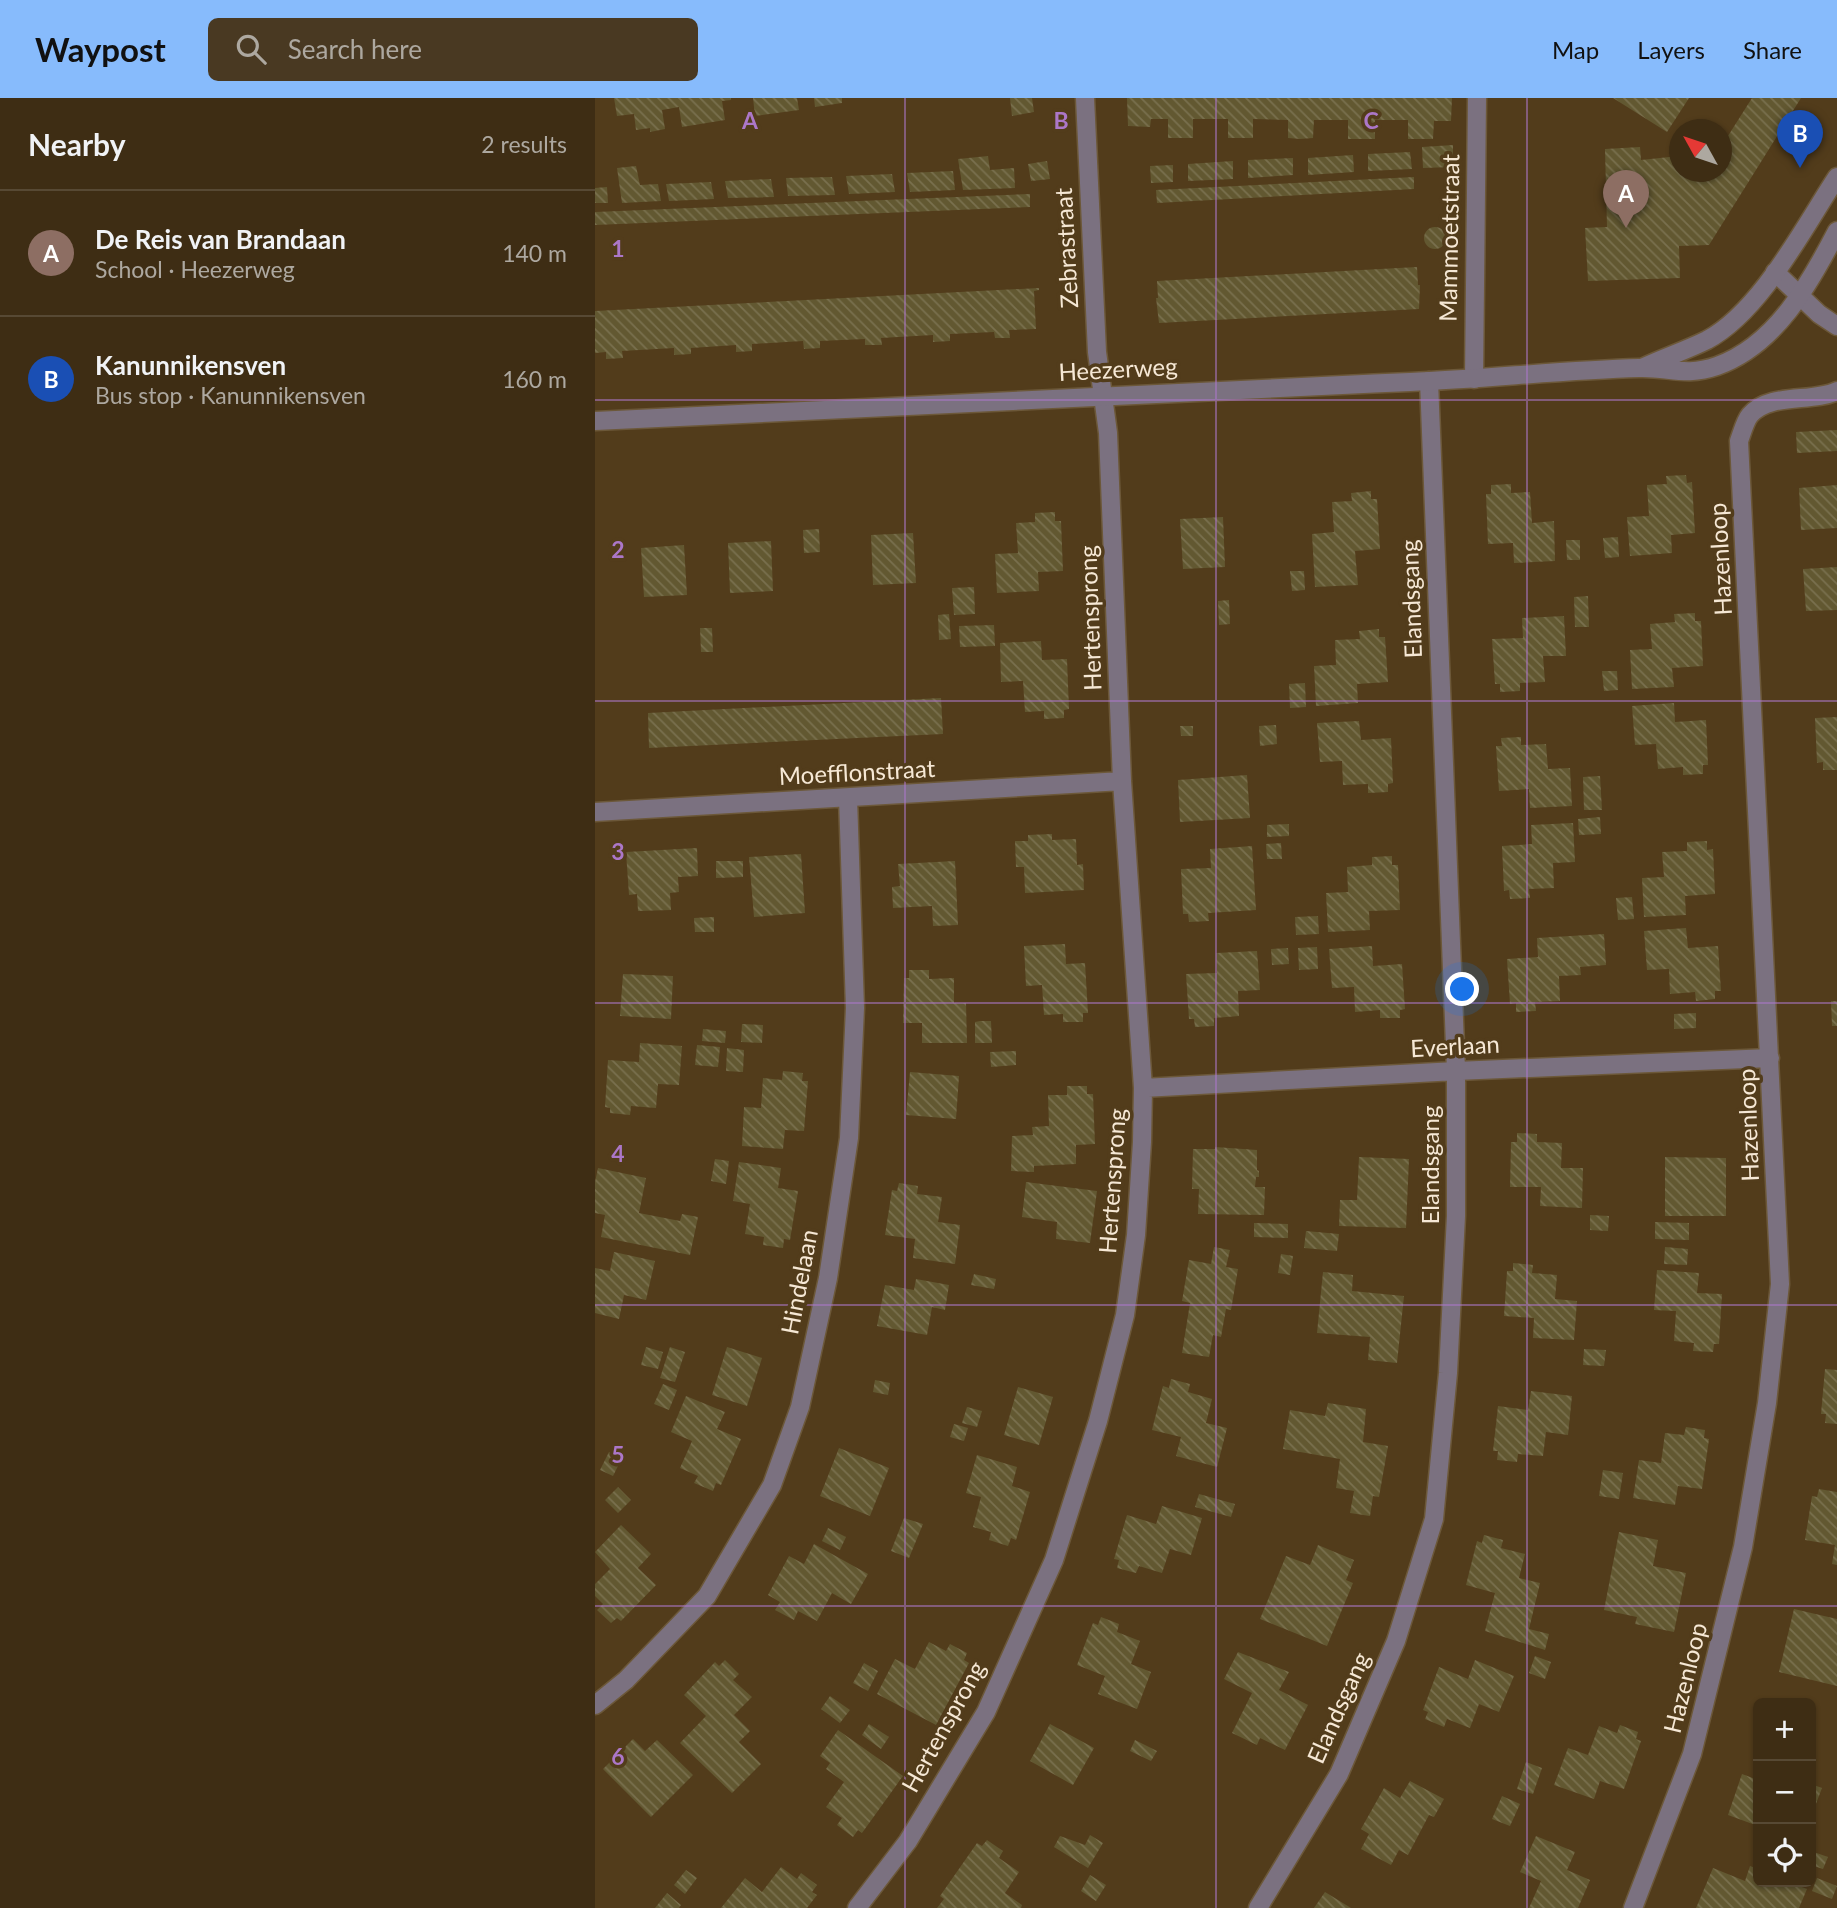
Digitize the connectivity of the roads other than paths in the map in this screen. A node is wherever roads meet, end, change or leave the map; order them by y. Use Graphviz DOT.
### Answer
graph roads {
  1 [pos="1085,98"];
  2 [pos="1476,98"];
  3 [pos="1837,177"];
  4 [pos="1837,231"];
  5 [pos="1775,272"];
  6 [pos="1800,296"];
  7 [pos="1837,326"];
  8 [pos="1643,368"];
  9 [pos="1474,379"];
  10 [pos="1429,381"];
  11 [pos="1837,391"];
  12 [pos="1104,395"];
  13 [pos="595,421"];
  14 [pos="1122,781"];
  15 [pos="848,799"];
  16 [pos="595,813"];
  17 [pos="1770,1058"];
  18 [pos="1456,1071"];
  19 [pos="1143,1088"];
  20 [pos="595,1705"];
  21 [pos="857,1908"];
  22 [pos="1258,1908"];
  23 [pos="1633,1908"];
  1 -- 12 [label="street, Zebrastraat"];
  2 -- 9 [label="street, Mammoetstraat"];
  3 -- 5 [label="street, Heezerweg"];
  4 -- 6 [label="street, Heezerweg"];
  5 -- 6 [label="street"];
  5 -- 8 [label="street, Heezerweg"];
  6 -- 7 [label="street"];
  6 -- 8 [label="street, Heezerweg"];
  8 -- 9 [label="street, Heezerweg"];
  9 -- 10 [label="street, Heezerweg"];
  10 -- 12 [label="street, Heezerweg"];
  10 -- 18 [label="street, Elandsgang"];
  11 -- 17 [label="street, Hazenloop"];
  12 -- 13 [label="street, Heezerweg"];
  12 -- 14 [label="street, Hertensprong"];
  14 -- 15 [label="street, Moefflonstraat"];
  14 -- 19 [label="street, Hertensprong"];
  15 -- 16 [label="street, Moefflonstraat"];
  15 -- 20 [label="street, Hindelaan"];
  17 -- 18 [label="street, Everlaan"];
  17 -- 23 [label="street, Hazenloop"];
  18 -- 19 [label="street, Everlaan"];
  18 -- 22 [label="street, Elandsgang"];
  19 -- 21 [label="street, Hertensprong"];
}
